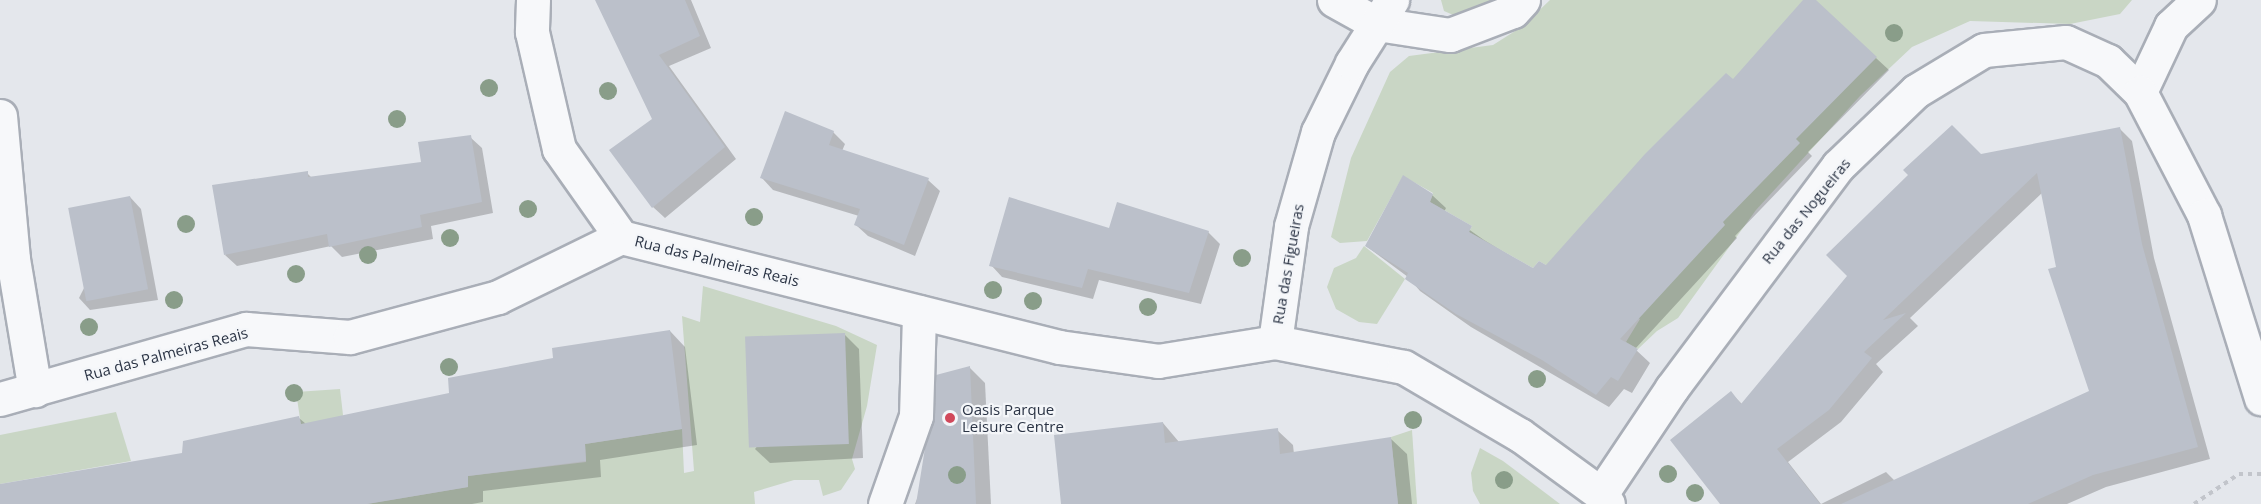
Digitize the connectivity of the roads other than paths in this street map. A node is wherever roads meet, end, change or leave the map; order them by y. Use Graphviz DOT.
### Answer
graph roads {
  1 [pos="533,0"];
  2 [pos="1334,0"];
  3 [pos="1523,0"];
  4 [pos="2199,0"];
  5 [pos="1385,12"];
  6 [pos="2140,92"];
  7 [pos="0,116"];
  8 [pos="621,237"];
  9 [pos="919,312"];
  10 [pos="1275,342"];
  11 [pos="35,390"];
  12 [pos="2261,398"];
  13 [pos="0,399"];
  14 [pos="1604,499"];
  15 [pos="885,504"];
  1 -- 8 [label="street"];
  2 -- 5 [label="street"];
  3 -- 5 [label="street"];
  4 -- 6 [label="street"];
  5 -- 10 [label="street, Rua das Figueiras"];
  6 -- 12 [label="street, Rua das Nogueiras"];
  6 -- 14 [label="street, Rua das Nogueiras"];
  7 -- 11 [label="street"];
  8 -- 9 [label="street, Rua das Palmeiras Reais"];
  8 -- 11 [label="street, Rua das Palmeiras Reais"];
  9 -- 10 [label="street, Rua das Palmeiras Reais"];
  9 -- 15 [label="street"];
  10 -- 14 [label="street, Rua das Palmeiras Reais"];
  11 -- 13 [label="street, Rua das Palmeiras Reais"];
}
